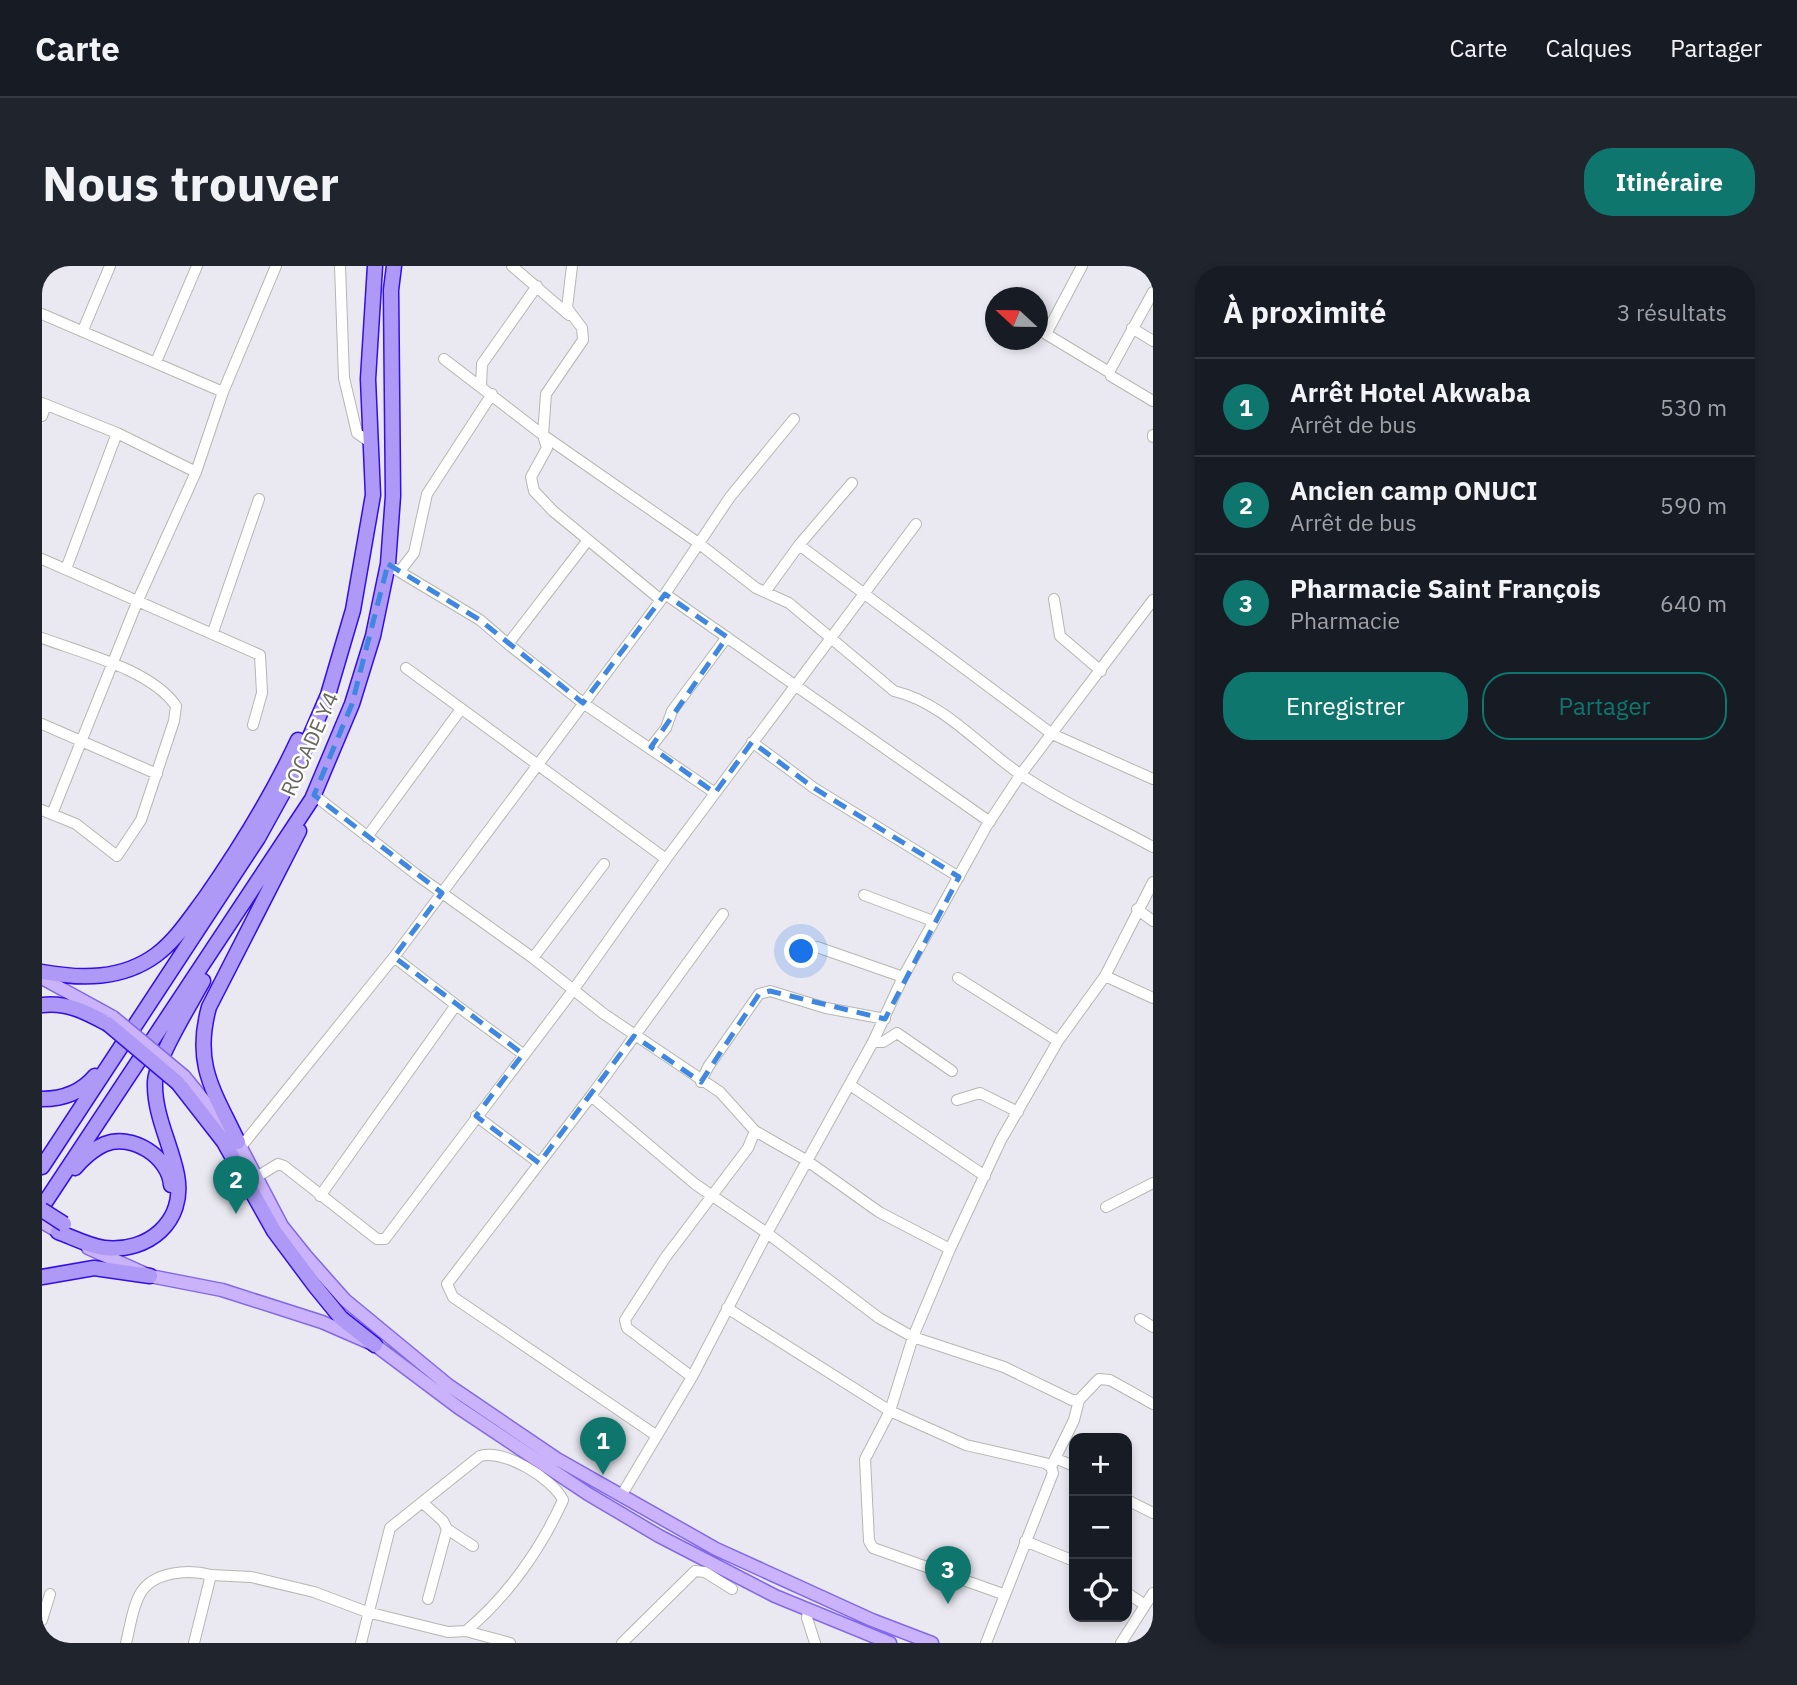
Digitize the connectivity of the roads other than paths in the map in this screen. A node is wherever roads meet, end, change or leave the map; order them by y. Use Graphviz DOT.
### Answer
graph roads {
  1 [pos="110,266"];
  2 [pos="197,266"];
  3 [pos="276,266"];
  4 [pos="340,266"];
  5 [pos="375,266"];
  6 [pos="394,266"];
  7 [pos="512,266"];
  8 [pos="572,266"];
  9 [pos="1082,266"];
  10 [pos="537,286"];
  11 [pos="1153,292"];
  12 [pos="42,314"];
  13 [pos="575,320"];
  14 [pos="1132,328"];
  15 [pos="83,330"];
  16 [pos="1153,341"];
  17 [pos="444,359"];
  18 [pos="156,362"];
  19 [pos="1109,372"];
  20 [pos="481,386"];
  21 [pos="223,392"];
  22 [pos="492,394"];
  23 [pos="1153,401"];
  24 [pos="44,404"];
  25 [pos="42,416"];
  26 [pos="794,419"];
  27 [pos="117,433"];
  28 [pos="543,435"];
  29 [pos="370,443"];
  30 [pos="196,472"];
  31 [pos="852,483"];
  32 [pos="259,499"];
  33 [pos="916,524"];
  34 [pos="588,540"];
  35 [pos="698,542"];
  36 [pos="799,545"];
  37 [pos="42,559"];
  38 [pos="394,568"];
  39 [pos="66,569"];
  40 [pos="765,592"];
  41 [pos="866,592"];
  42 [pos="663,597"];
  43 [pos="138,600"];
  44 [pos="1054,600"];
  45 [pos="1153,600"];
  46 [pos="354,610"];
  47 [pos="213,632"];
  48 [pos="727,636"];
  49 [pos="42,638"];
  50 [pos="830,638"];
  51 [pos="508,644"];
  52 [pos="111,665"];
  53 [pos="406,668"];
  54 [pos="1101,671"];
  55 [pos="793,685"];
  56 [pos="583,703"];
  57 [pos="461,709"];
  58 [pos="42,723"];
  59 [pos="253,725"];
  60 [pos="1052,734"];
  61 [pos="82,740"];
  62 [pos="752,741"];
  63 [pos="651,747"];
  64 [pos="538,766"];
  65 [pos="157,774"];
  66 [pos="1021,774"];
  67 [pos="1153,779"];
  68 [pos="715,793"];
  69 [pos="313,797"];
  70 [pos="47,812"];
  71 [pos="990,822"];
  72 [pos="367,836"];
  73 [pos="1153,846"];
  74 [pos="666,859"];
  75 [pos="604,864"];
  76 [pos="959,877"];
  77 [pos="1153,882"];
  78 [pos="442,893"];
  79 [pos="864,895"];
  80 [pos="1137,909"];
  81 [pos="723,914"];
  82 [pos="237,915"];
  83 [pos="1153,920"];
  84 [pos="933,921"];
  85 [pos="817,947"];
  86 [pos="394,957"];
  87 [pos="533,958"];
  88 [pos="42,972"];
  89 [pos="1105,976"];
  90 [pos="903,977"];
  91 [pos="42,978"];
  92 [pos="958,978"];
  93 [pos="574,989"];
  94 [pos="1153,998"];
  95 [pos="42,999"];
  96 [pos="456,1005"];
  97 [pos="42,1006"];
  98 [pos="108,1016"];
  99 [pos="885,1019"];
  100 [pos="137,1023"];
  101 [pos="634,1036"];
  102 [pos="1058,1041"];
  103 [pos="873,1042"];
  104 [pos="523,1054"];
  105 [pos="951,1071"];
  106 [pos="181,1079"];
  107 [pos="701,1082"];
  108 [pos="850,1085"];
  109 [pos="591,1096"];
  110 [pos="42,1099"];
  111 [pos="957,1100"];
  112 [pos="1018,1112"];
  113 [pos="476,1116"];
  114 [pos="755,1131"];
  115 [pos="239,1145"];
  116 [pos="806,1160"];
  117 [pos="540,1163"];
  118 [pos="42,1167"];
  119 [pos="985,1176"];
  120 [pos="255,1178"];
  121 [pos="1153,1183"];
  122 [pos="320,1196"];
  123 [pos="712,1196"];
  124 [pos="1105,1207"];
  125 [pos="42,1209"];
  126 [pos="42,1222"];
  127 [pos="61,1228"];
  128 [pos="767,1233"];
  129 [pos="950,1249"];
  130 [pos="150,1276"];
  131 [pos="42,1277"];
  132 [pos="727,1308"];
  133 [pos="1140,1319"];
  134 [pos="1153,1327"];
  135 [pos="913,1337"];
  136 [pos="375,1345"];
  137 [pos="692,1377"];
  138 [pos="1079,1400"];
  139 [pos="1153,1404"];
  140 [pos="890,1411"];
  141 [pos="657,1436"];
  142 [pos="1054,1463"];
  143 [pos="1069,1465"];
  144 [pos="621,1496"];
  145 [pos="1132,1502"];
  146 [pos="422,1503"];
  147 [pos="1153,1513"];
  148 [pos="447,1529"];
  149 [pos="1025,1541"];
  150 [pos="473,1546"];
  151 [pos="1069,1559"];
  152 [pos="211,1575"];
  153 [pos="732,1589"];
  154 [pos="1153,1593"];
  155 [pos="50,1594"];
  156 [pos="1003,1594"];
  157 [pos="1132,1596"];
  158 [pos="428,1599"];
  159 [pos="1145,1605"];
  160 [pos="808,1610"];
  161 [pos="367,1612"];
  162 [pos="42,1620"];
  163 [pos="466,1631"];
  164 [pos="126,1643"];
  165 [pos="194,1643"];
  166 [pos="361,1643"];
  167 [pos="510,1643"];
  168 [pos="622,1643"];
  169 [pos="815,1643"];
  170 [pos="890,1643"];
  171 [pos="932,1643"];
  172 [pos="986,1643"];
  173 [pos="1121,1643"];
  1 -- 15 [label="street"];
  2 -- 18 [label="street"];
  3 -- 21 [label="street"];
  4 -- 29 [label="street"];
  5 -- 29 [label="highway, ROCADE Y4"];
  6 -- 38 [label="highway, ROCADE Y4"];
  7 -- 10 [label="street"];
  8 -- 13 [label="street"];
  9 -- 19 [label="street"];
  10 -- 13 [label="street"];
  10 -- 20 [label="street"];
  11 -- 14 [label="street"];
  12 -- 15 [label="street"];
  13 -- 28 [label="street"];
  14 -- 16 [label="street"];
  14 -- 19 [label="street"];
  15 -- 18 [label="street"];
  17 -- 20 [label="street"];
  18 -- 21 [label="street"];
  19 -- 23 [label="street"];
  20 -- 22 [label="street"];
  21 -- 30 [label="street"];
  22 -- 28 [label="street"];
  22 -- 38 [label="street"];
  24 -- 25 [label="street"];
  24 -- 27 [label="street"];
  26 -- 35 [label="street"];
  27 -- 30 [label="street"];
  27 -- 39 [label="street"];
  28 -- 34 [label="street"];
  28 -- 35 [label="street"];
  29 -- 46 [label="highway, ROCADE Y4"];
  30 -- 43 [label="street"];
  31 -- 36 [label="street"];
  32 -- 47 [label="street"];
  33 -- 41 [label="street"];
  34 -- 42 [label="street"];
  34 -- 51 [label="street"];
  35 -- 40 [label="street"];
  35 -- 42 [label="street"];
  36 -- 40 [label="street"];
  36 -- 41 [label="street"];
  37 -- 39 [label="street"];
  38 -- 51 [label="street"];
  38 -- 69 [label="highway, ROCADE Y4"];
  39 -- 43 [label="street"];
  40 -- 50 [label="street"];
  41 -- 50 [label="street"];
  41 -- 60 [label="street"];
  42 -- 48 [label="street"];
  42 -- 56 [label="street"];
  43 -- 47 [label="street"];
  43 -- 52 [label="street"];
  44 -- 54 [label="street"];
  45 -- 54 [label="street"];
  46 -- 88 [label="highway"];
  46 -- 100 [label="highway, ROCADE Y4"];
  47 -- 59 [label="street"];
  48 -- 55 [label="street"];
  48 -- 63 [label="street"];
  49 -- 52 [label="street"];
  50 -- 55 [label="street"];
  50 -- 66 [label="street"];
  51 -- 56 [label="street"];
  52 -- 61 [label="street"];
  52 -- 65 [label="street"];
  53 -- 57 [label="street"];
  54 -- 60 [label="street"];
  55 -- 62 [label="street"];
  55 -- 71 [label="street"];
  56 -- 63 [label="street"];
  56 -- 64 [label="street"];
  57 -- 64 [label="street"];
  57 -- 72 [label="street"];
  58 -- 61 [label="street"];
  60 -- 66 [label="street"];
  60 -- 67 [label="street"];
  61 -- 65 [label="street"];
  61 -- 70 [label="street"];
  62 -- 68 [label="street"];
  62 -- 76 [label="street"];
  63 -- 68 [label="street"];
  64 -- 74 [label="street"];
  64 -- 78 [label="street"];
  65 -- 70 [label="street"];
  66 -- 71 [label="street"];
  66 -- 73 [label="street"];
  68 -- 74 [label="street"];
  69 -- 72 [label="street"];
  69 -- 82 [label="highway, ROCADE Y4"];
  69 -- 115 [label="highway"];
  71 -- 76 [label="street"];
  72 -- 78 [label="street"];
  74 -- 93 [label="street"];
  75 -- 87 [label="street"];
  76 -- 84 [label="street"];
  77 -- 80 [label="street"];
  78 -- 86 [label="street"];
  78 -- 87 [label="street"];
  79 -- 84 [label="street"];
  80 -- 83 [label="street"];
  80 -- 89 [label="street"];
  81 -- 101 [label="street"];
  82 -- 125 [label="highway, ROCADE Y4"];
  82 -- 127 [label="highway"];
  84 -- 90 [label="street"];
  85 -- 90 [label="street"];
  86 -- 96 [label="street"];
  86 -- 115 [label="street"];
  87 -- 93 [label="street"];
  89 -- 94 [label="street"];
  89 -- 102 [label="street"];
  90 -- 99 [label="street"];
  91 -- 98 [label="main road"];
  92 -- 102 [label="street"];
  93 -- 101 [label="street"];
  93 -- 104 [label="street"];
  95 -- 98 [label="highway"];
  96 -- 104 [label="street"];
  96 -- 122 [label="street"];
  97 -- 98 [label="highway"];
  98 -- 106 [label="highway, bridge"];
  99 -- 103 [label="street"];
  99 -- 107 [label="street"];
  100 -- 110 [label="highway"];
  100 -- 118 [label="highway, ROCADE Y4"];
  101 -- 107 [label="street"];
  101 -- 109 [label="street"];
  102 -- 112 [label="street"];
  103 -- 105 [label="street"];
  103 -- 108 [label="street"];
  104 -- 113 [label="street"];
  106 -- 115 [label="main road"];
  106 -- 136 [label="highway"];
  107 -- 114 [label="street"];
  108 -- 116 [label="street"];
  108 -- 119 [label="street"];
  109 -- 117 [label="street"];
  109 -- 123 [label="street"];
  111 -- 112 [label="street"];
  112 -- 119 [label="street"];
  113 -- 117 [label="street"];
  113 -- 122 [label="street"];
  114 -- 116 [label="street"];
  114 -- 123 [label="street"];
  115 -- 120 [label="main road"];
  116 -- 128 [label="street"];
  116 -- 129 [label="street"];
  117 -- 141 [label="street"];
  119 -- 129 [label="street"];
  120 -- 122 [label="street"];
  120 -- 144 [label="main road"];
  121 -- 124 [label="street"];
  123 -- 128 [label="street"];
  123 -- 137 [label="street"];
  125 -- 127 [label="highway, bridge"];
  125 -- 127 [label="highway"];
  126 -- 127 [label="main road"];
  127 -- 130 [label="main road"];
  128 -- 132 [label="street"];
  128 -- 135 [label="street"];
  129 -- 135 [label="street"];
  130 -- 131 [label="highway"];
  130 -- 136 [label="main road"];
  132 -- 137 [label="street"];
  132 -- 140 [label="street"];
  133 -- 134 [label="street"];
  135 -- 138 [label="street"];
  135 -- 140 [label="street"];
  136 -- 160 [label="main road"];
  137 -- 141 [label="street"];
  138 -- 139 [label="street"];
  138 -- 142 [label="street"];
  140 -- 142 [label="street"];
  140 -- 156 [label="street"];
  141 -- 144 [label="street"];
  142 -- 143 [label="street"];
  142 -- 149 [label="street"];
  144 -- 171 [label="main road"];
  145 -- 147 [label="street"];
  146 -- 148 [label="street"];
  146 -- 161 [label="street"];
  146 -- 163 [label="street"];
  148 -- 150 [label="street"];
  148 -- 158 [label="street"];
  149 -- 151 [label="street"];
  149 -- 156 [label="street"];
  152 -- 161 [label="street"];
  152 -- 164 [label="street"];
  152 -- 165 [label="street"];
  153 -- 168 [label="street"];
  154 -- 159 [label="street"];
  155 -- 162 [label="street"];
  156 -- 172 [label="street"];
  157 -- 159 [label="street"];
  159 -- 173 [label="street"];
  160 -- 169 [label="street"];
  160 -- 170 [label="main road"];
  161 -- 163 [label="street"];
  161 -- 166 [label="street"];
  163 -- 167 [label="street"];
}
